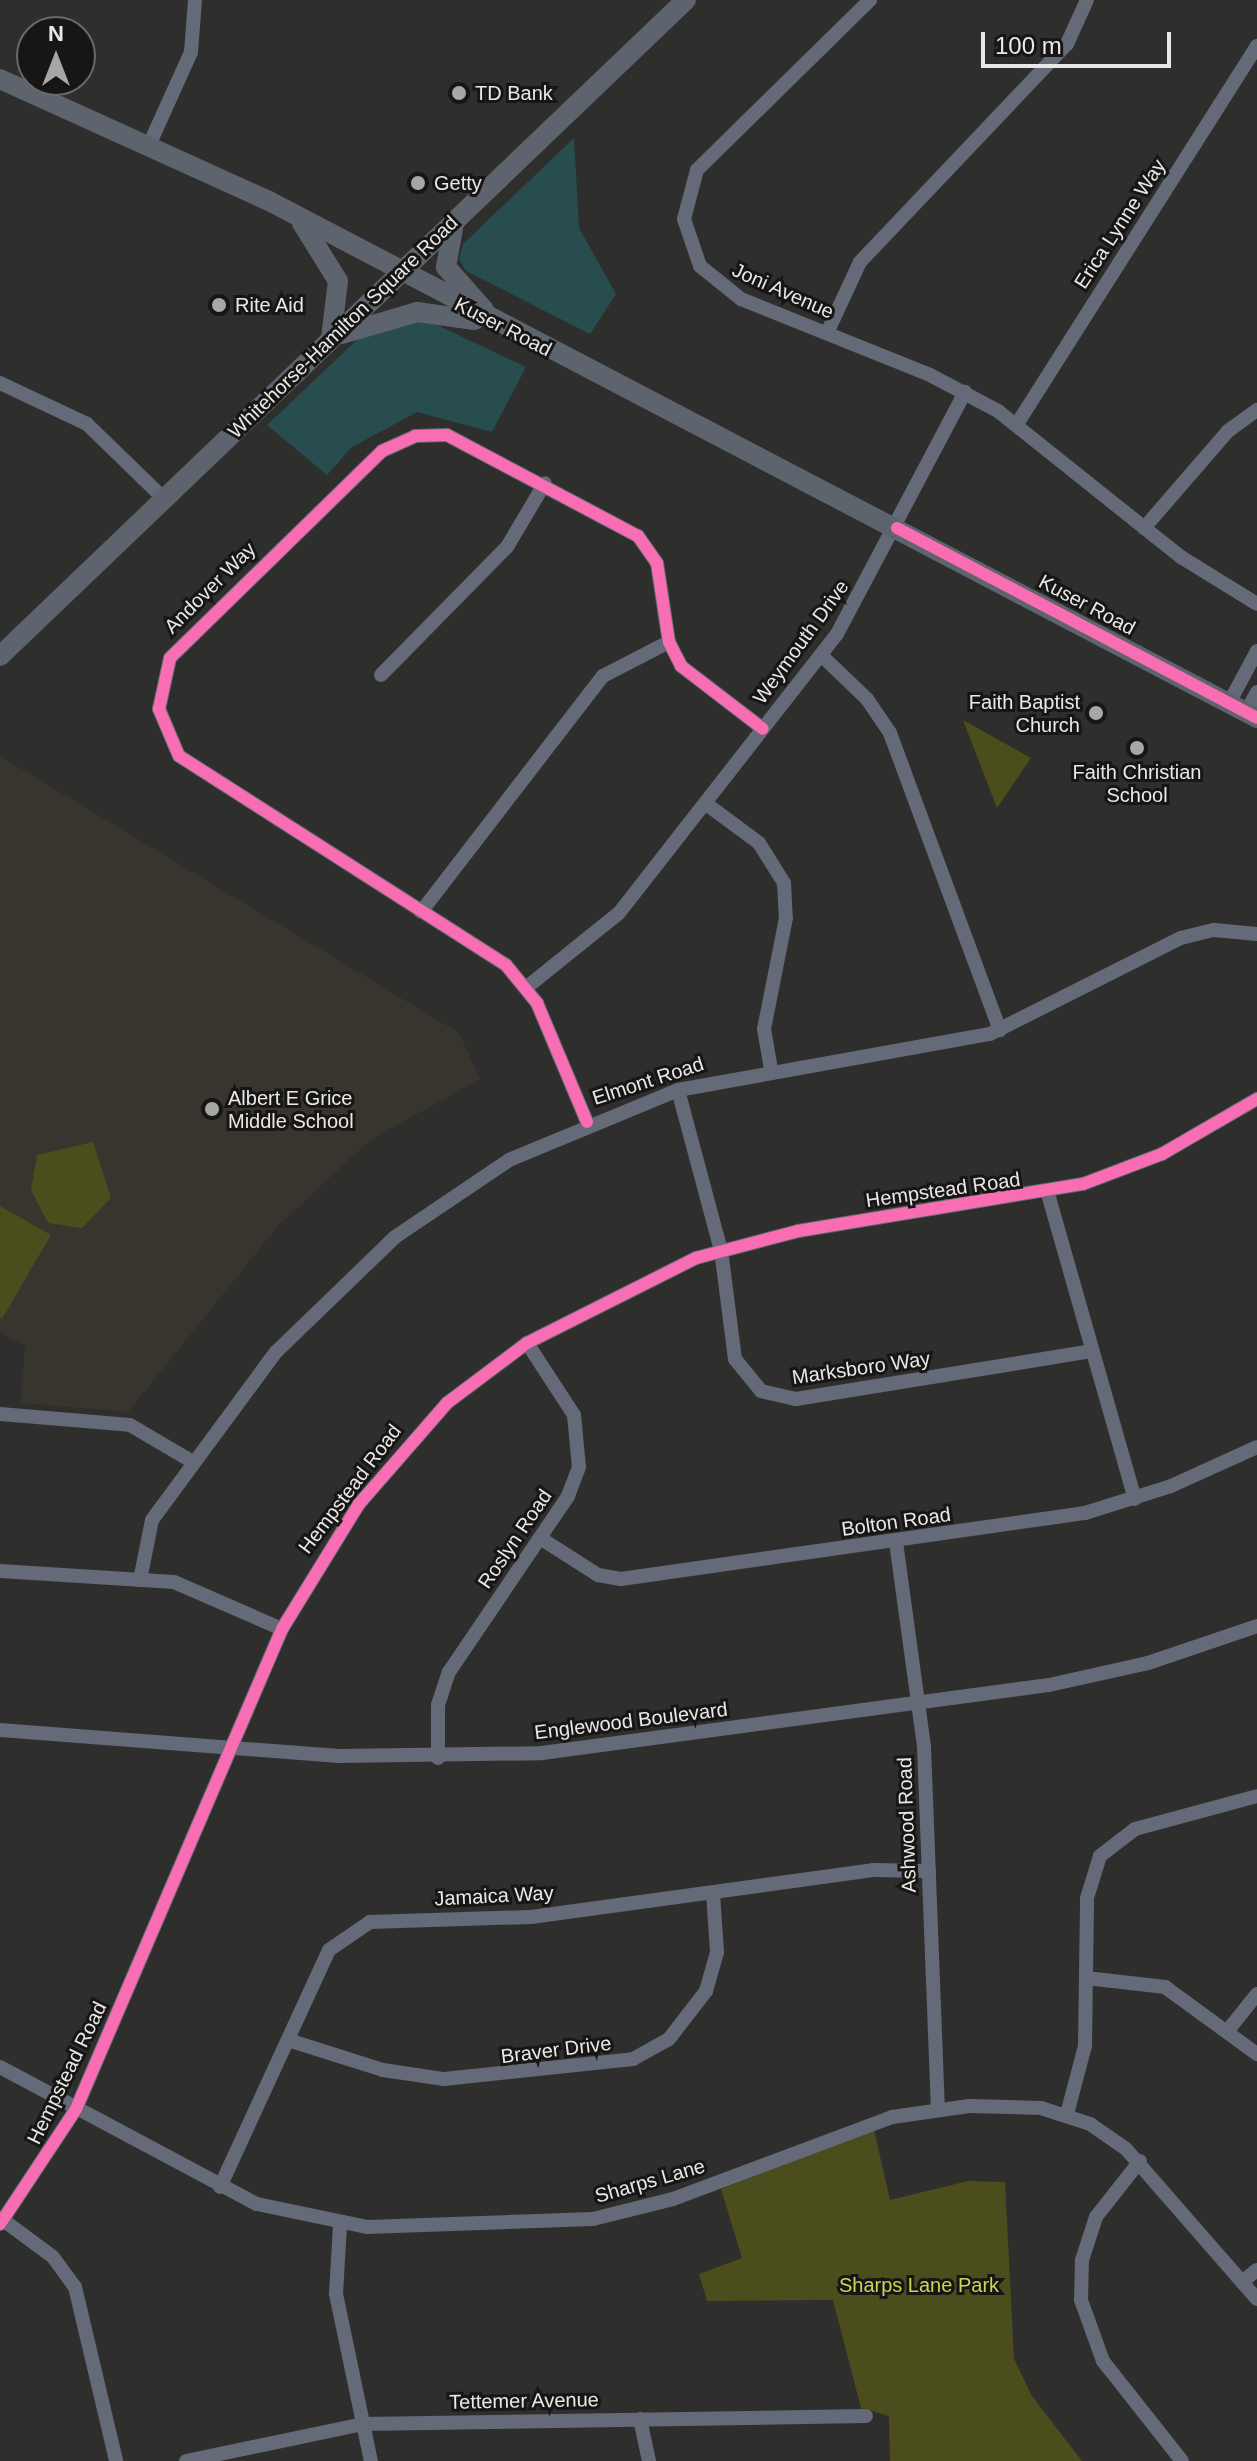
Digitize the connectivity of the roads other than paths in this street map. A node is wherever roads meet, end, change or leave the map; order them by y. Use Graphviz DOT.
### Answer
graph roads {
  1 [pos="195,0"];
  2 [pos="685,0"];
  3 [pos="870,0"];
  4 [pos="1087,0"];
  5 [pos="1257,46"];
  6 [pos="0,79"];
  7 [pos="150,143"];
  8 [pos="297,216"];
  9 [pos="456,219"];
  10 [pos="399,273"];
  11 [pos="498,324"];
  12 [pos="827,333"];
  13 [pos="331,338"];
  14 [pos="0,383"];
  15 [pos="965,392"];
  16 [pos="1257,410"];
  17 [pos="1017,424"];
  18 [pos="545,483"];
  19 [pos="164,499"];
  20 [pos="897,528"];
  21 [pos="1144,528"];
  22 [pos="1257,604"];
  23 [pos="669,642"];
  24 [pos="1257,651"];
  25 [pos="821,655"];
  26 [pos="0,656"];
  27 [pos="381,675"];
  28 [pos="1257,692"];
  29 [pos="1244,711"];
  30 [pos="763,729"];
  31 [pos="705,803"];
  32 [pos="421,912"];
  33 [pos="1257,934"];
  34 [pos="527,987"];
  35 [pos="1000,1030"];
  36 [pos="771,1069"];
  37 [pos="678,1090"];
  38 [pos="1257,1099"];
  39 [pos="587,1122"];
  40 [pos="1048,1194"];
  41 [pos="721,1250"];
  42 [pos="527,1343"];
  43 [pos="1091,1351"];
  44 [pos="0,1414"];
  45 [pos="1257,1447"];
  46 [pos="193,1462"];
  47 [pos="1135,1499"];
  48 [pos="540,1538"];
  49 [pos="896,1542"];
  50 [pos="0,1571"];
  51 [pos="140,1580"];
  52 [pos="1257,1626"];
  53 [pos="282,1629"];
  54 [pos="918,1703"];
  55 [pos="0,1730"];
  56 [pos="230,1743"];
  57 [pos="438,1758"];
  58 [pos="1257,1796"];
  59 [pos="929,1871"];
  60 [pos="713,1893"];
  61 [pos="1086,1978"];
  62 [pos="1257,1994"];
  63 [pos="1229,2029"];
  64 [pos="288,2040"];
  65 [pos="1257,2054"];
  66 [pos="0,2067"];
  67 [pos="76,2109"];
  68 [pos="938,2109"];
  69 [pos="1067,2114"];
  70 [pos="1140,2161"];
  71 [pos="220,2187"];
  72 [pos="2,2222"];
  73 [pos="340,2225"];
  74 [pos="1257,2270"];
  75 [pos="1242,2282"];
  76 [pos="1257,2299"];
  77 [pos="866,2416"];
  78 [pos="640,2419"];
  79 [pos="363,2424"];
  80 [pos="116,2461"];
  81 [pos="186,2461"];
  82 [pos="371,2461"];
  83 [pos="649,2461"];
  84 [pos="1182,2461"];
  1 -- 7 [label="street"];
  2 -- 9 [label="street, Whitehorse-Hamilton Square Road"];
  3 -- 12 [label="street, Joni Avenue"];
  4 -- 12 [label="street"];
  5 -- 17 [label="street, Erica Lynne Way"];
  6 -- 7 [label="street, Kuser Road"];
  7 -- 8 [label="street, Kuser Road"];
  8 -- 10 [label="street, Kuser Road"];
  8 -- 13 [label="street"];
  9 -- 10 [label="street, Whitehorse-Hamilton Square Road"];
  9 -- 11 [label="street"];
  10 -- 11 [label="street, Kuser Road"];
  10 -- 13 [label="street, Whitehorse-Hamilton Square Road"];
  11 -- 13 [label="street"];
  11 -- 20 [label="street, Kuser Road"];
  12 -- 15 [label="street, Joni Avenue"];
  13 -- 19 [label="street, Whitehorse-Hamilton Square Road"];
  14 -- 19 [label="street"];
  15 -- 17 [label="street, Joni Avenue"];
  15 -- 20 [label="street, Weymouth Drive"];
  16 -- 21 [label="street"];
  17 -- 21 [label="street, Joni Avenue"];
  18 -- 23 [label="street, Andover Way"];
  18 -- 27 [label="street"];
  18 -- 32 [label="street, Andover Way"];
  19 -- 26 [label="street, Whitehorse-Hamilton Square Road"];
  20 -- 25 [label="street, Weymouth Drive"];
  20 -- 29 [label="street, Kuser Road"];
  21 -- 22 [label="street, Joni Avenue"];
  23 -- 30 [label="street, Andover Way"];
  23 -- 32 [label="street"];
  24 -- 29 [label="street"];
  25 -- 30 [label="street, Weymouth Drive"];
  25 -- 35 [label="street"];
  28 -- 29 [label="street"];
  30 -- 31 [label="street, Weymouth Drive"];
  31 -- 34 [label="street, Weymouth Drive"];
  31 -- 36 [label="street"];
  32 -- 34 [label="street, Andover Way"];
  33 -- 35 [label="street, Elmont Road"];
  34 -- 39 [label="street"];
  35 -- 36 [label="street, Elmont Road"];
  36 -- 37 [label="street, Elmont Road"];
  37 -- 39 [label="street, Elmont Road"];
  37 -- 41 [label="street, Marksboro Way"];
  38 -- 40 [label="street, Hempstead Road"];
  39 -- 46 [label="street, Elmont Road"];
  40 -- 41 [label="street, Hempstead Road"];
  40 -- 43 [label="street"];
  41 -- 42 [label="street, Hempstead Road"];
  41 -- 43 [label="street, Marksboro Way"];
  42 -- 48 [label="street, Roslyn Road"];
  42 -- 53 [label="street, Hempstead Road"];
  43 -- 47 [label="street"];
  44 -- 46 [label="street"];
  45 -- 47 [label="street, Bolton Road"];
  46 -- 51 [label="street, Elmont Road"];
  47 -- 49 [label="street, Bolton Road"];
  48 -- 49 [label="street, Bolton Road"];
  48 -- 57 [label="street, Roslyn Road"];
  49 -- 54 [label="street, Ashwood Road"];
  50 -- 51 [label="street"];
  51 -- 53 [label="street"];
  52 -- 54 [label="street, Englewood Boulevard"];
  53 -- 56 [label="street, Hempstead Road"];
  54 -- 57 [label="street, Englewood Boulevard"];
  54 -- 59 [label="street, Ashwood Road"];
  55 -- 56 [label="street, Englewood Boulevard"];
  56 -- 57 [label="street, Englewood Boulevard"];
  56 -- 67 [label="street, Hempstead Road"];
  58 -- 61 [label="street"];
  59 -- 60 [label="street, Jamaica Way"];
  59 -- 68 [label="street, Ashwood Road"];
  60 -- 64 [label="street, Jamaica Way"];
  60 -- 64 [label="street, Braver Drive"];
  61 -- 63 [label="street"];
  61 -- 69 [label="street"];
  62 -- 63 [label="street"];
  63 -- 65 [label="street"];
  64 -- 71 [label="street, Jamaica Way"];
  66 -- 67 [label="street, Sharps Lane"];
  67 -- 71 [label="street, Sharps Lane"];
  67 -- 72 [label="street, Hempstead Road"];
  68 -- 69 [label="street, Sharps Lane"];
  68 -- 73 [label="street, Sharps Lane"];
  69 -- 70 [label="street, Sharps Lane"];
  70 -- 75 [label="street, Sharps Lane"];
  70 -- 84 [label="street"];
  71 -- 73 [label="street, Sharps Lane"];
  72 -- 80 [label="street"];
  73 -- 79 [label="street"];
  74 -- 75 [label="street"];
  75 -- 76 [label="street, Sharps Lane"];
  77 -- 78 [label="street, Tettemer Avenue"];
  78 -- 79 [label="street, Tettemer Avenue"];
  78 -- 83 [label="street"];
  79 -- 81 [label="street, Tettemer Avenue"];
  79 -- 82 [label="street"];
}
